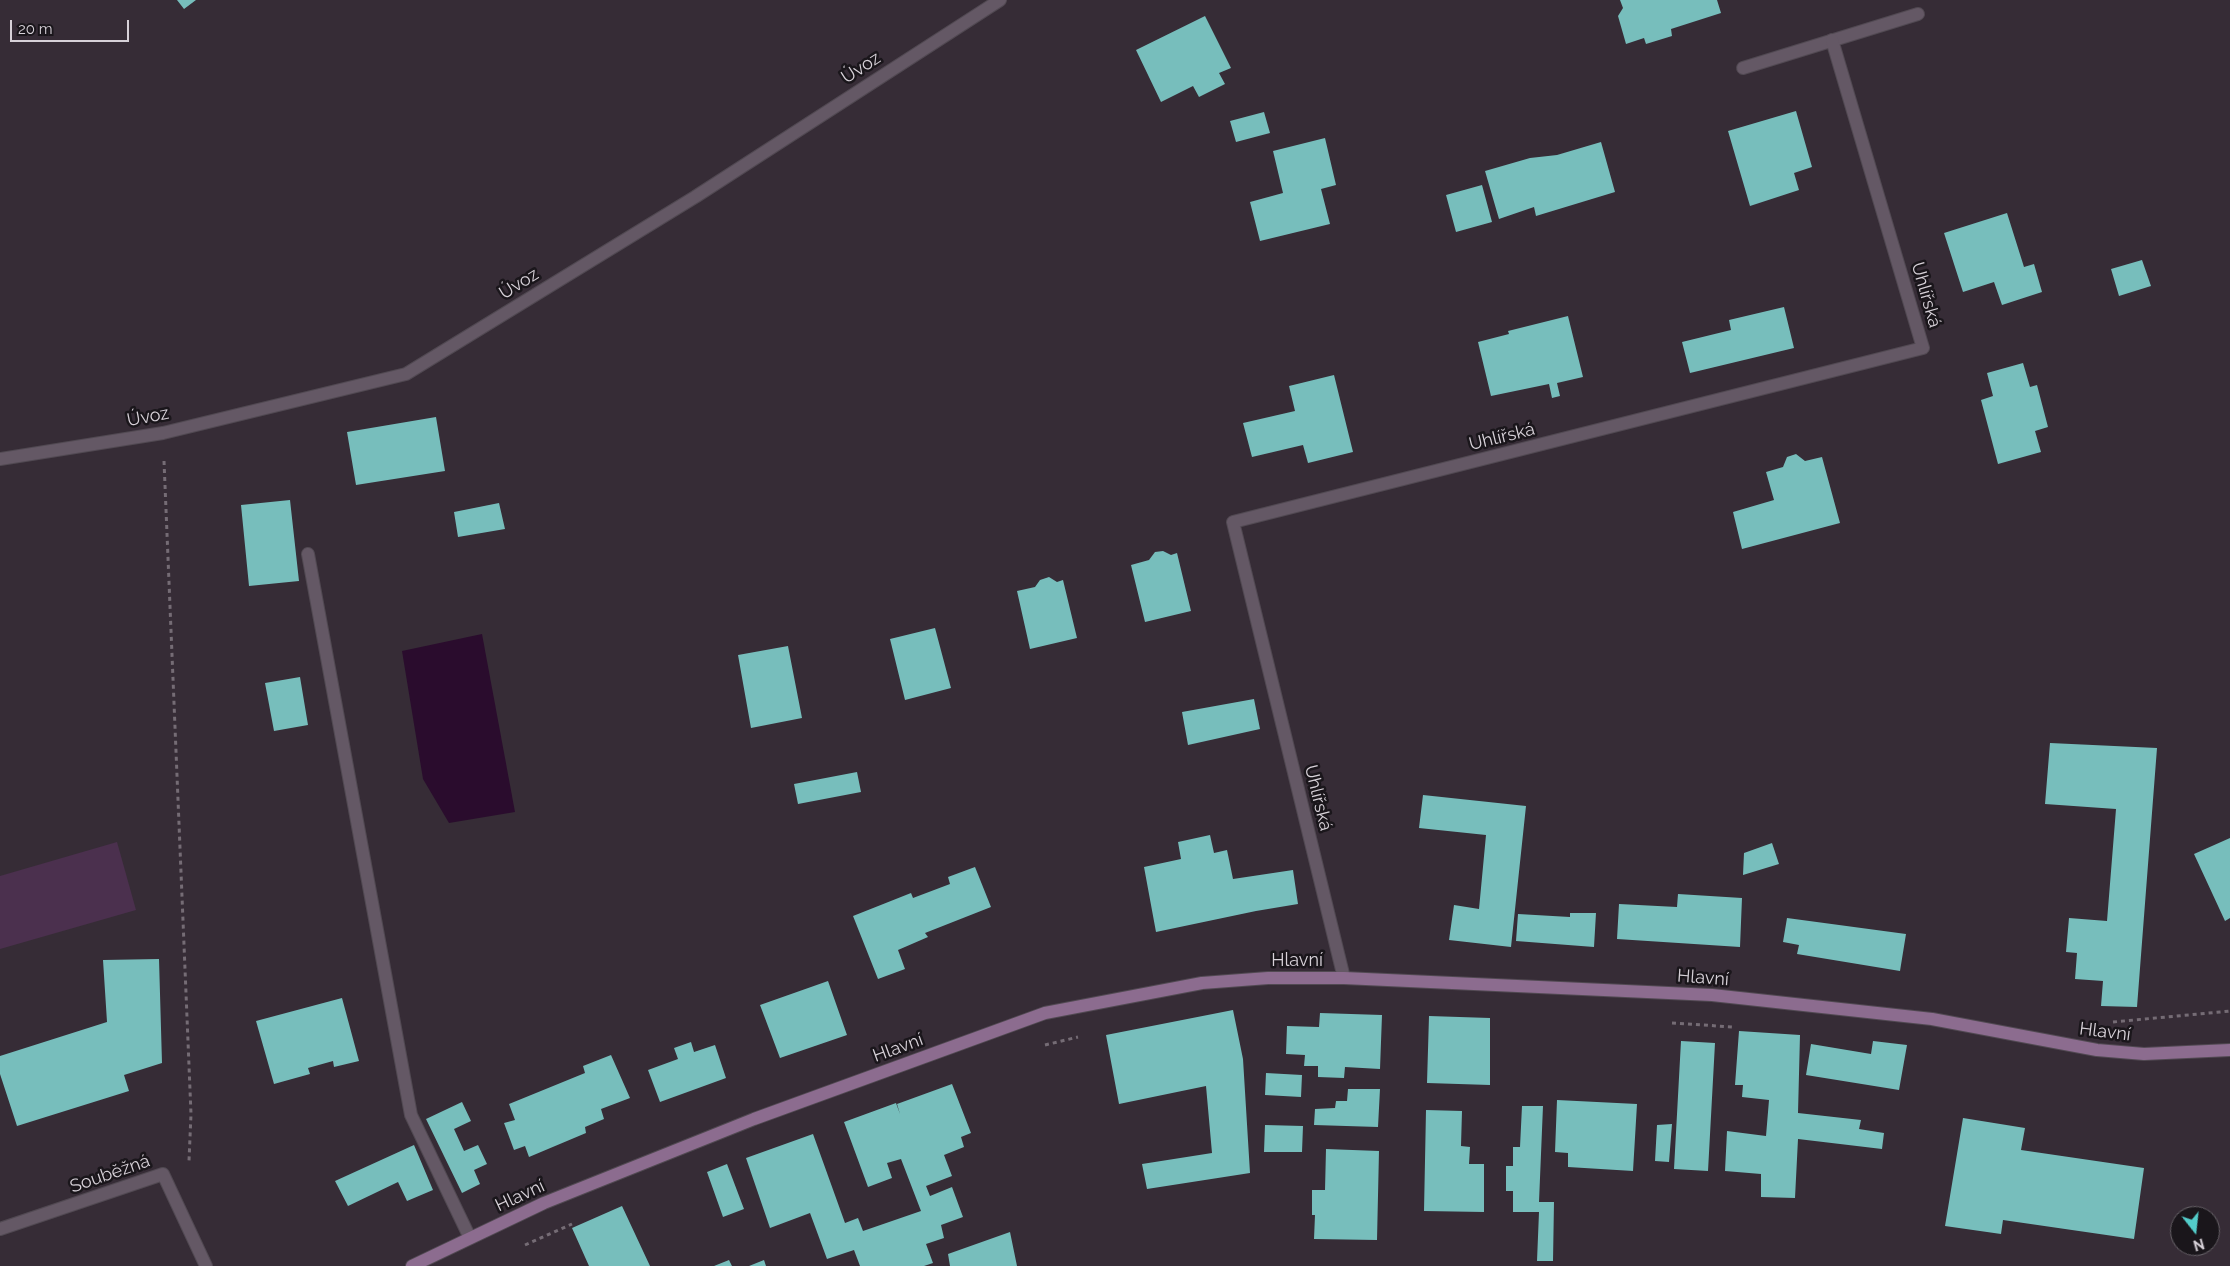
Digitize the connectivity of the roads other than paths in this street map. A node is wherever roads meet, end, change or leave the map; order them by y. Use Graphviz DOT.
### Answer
graph roads {
  1 [pos="1000,0"];
  2 [pos="1918,14"];
  3 [pos="1832,40"];
  4 [pos="1743,68"];
  5 [pos="0,459"];
  6 [pos="308,554"];
  7 [pos="1344,978"];
  8 [pos="2230,1050"];
  9 [pos="0,1229"];
  10 [pos="470,1238"];
  11 [pos="206,1266"];
  12 [pos="412,1266"];
  1 -- 5 [label="street, Úvoz"];
  2 -- 3 [label="street"];
  3 -- 4 [label="street"];
  3 -- 7 [label="street, Uhlířská"];
  6 -- 10 [label="street"];
  7 -- 8 [label="main road, Hlavní"];
  7 -- 10 [label="main road, Hlavní"];
  9 -- 11 [label="street, Souběžná"];
  10 -- 12 [label="main road, Hlavní"];
}
